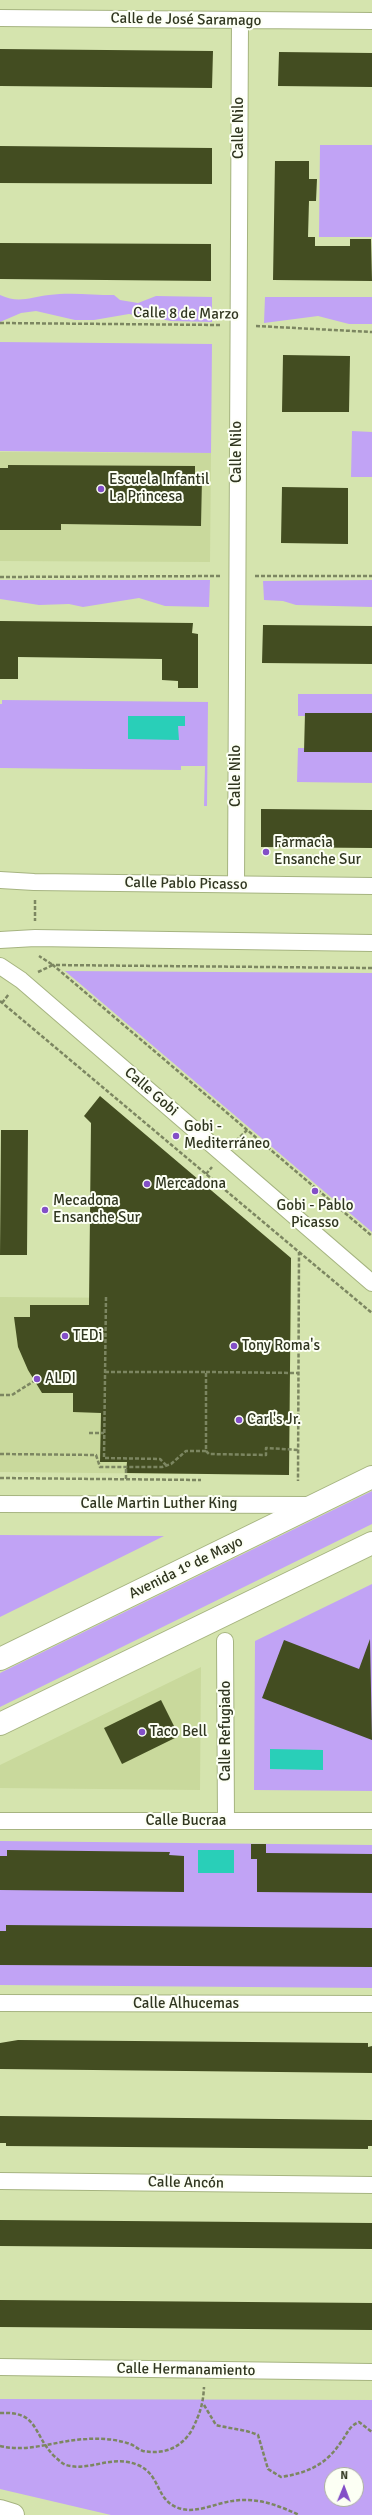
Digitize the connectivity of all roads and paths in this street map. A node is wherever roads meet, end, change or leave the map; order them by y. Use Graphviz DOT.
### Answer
graph roads {
  1 [pos="0,18"];
  2 [pos="240,20"];
  3 [pos="372,21"];
  4 [pos="0,323"];
  5 [pos="238,325"];
  6 [pos="372,332"];
  7 [pos="237,576"];
  8 [pos="372,576"];
  9 [pos="0,577"];
  10 [pos="0,880"];
  11 [pos="236,884"];
  12 [pos="372,886"];
  13 [pos="0,940"];
  14 [pos="372,943"];
  15 [pos="0,966"];
  16 [pos="372,968"];
  17 [pos="0,1001"];
  18 [pos="372,1236"];
  19 [pos="299,1252"];
  20 [pos="372,1283"];
  21 [pos="106,1297"];
  22 [pos="372,1313"];
  23 [pos="105,1372"];
  24 [pos="206,1372"];
  25 [pos="298,1373"];
  26 [pos="34,1381"];
  27 [pos="0,1395"];
  28 [pos="89,1433"];
  29 [pos="104,1433"];
  30 [pos="298,1450"];
  31 [pos="206,1451"];
  32 [pos="0,1454"];
  33 [pos="166,1466"];
  34 [pos="126,1467"];
  35 [pos="372,1477"];
  36 [pos="0,1478"];
  37 [pos="126,1479"];
  38 [pos="201,1480"];
  39 [pos="298,1481"];
  40 [pos="0,1504"];
  41 [pos="318,1505"];
  42 [pos="372,1543"];
  43 [pos="225,1641"];
  44 [pos="0,1659"];
  45 [pos="0,1724"];
  46 [pos="226,1821"];
  47 [pos="372,1821"];
  48 [pos="0,1822"];
  49 [pos="0,2003"];
  50 [pos="372,2004"];
  51 [pos="0,2181"];
  52 [pos="372,2185"];
  53 [pos="0,2368"];
  54 [pos="372,2372"];
  55 [pos="204,2392"];
  56 [pos="204,2405"];
  57 [pos="0,2413"];
  58 [pos="372,2432"];
  59 [pos="44,2445"];
  60 [pos="0,2446"];
  61 [pos="0,2511"];
  62 [pos="13,2515"];
  63 [pos="299,2515"];
  1 -- 2 [label="street, Calle de José Saramago"];
  2 -- 3 [label="street, Calle de José Saramago"];
  2 -- 5 [label="street, Calle Nilo"];
  4 -- 5 [label="path, Calle 8 de Marzo"];
  5 -- 6 [label="path, Calle 8 de Marzo"];
  5 -- 7 [label="street, Calle Nilo"];
  7 -- 8 [label="path"];
  7 -- 9 [label="path"];
  7 -- 11 [label="street, Calle Nilo"];
  10 -- 11 [label="street, Calle Pablo Picasso"];
  11 -- 12 [label="street, Calle Pablo Picasso"];
  13 -- 14 [label="street"];
  15 -- 20 [label="street, Calle Gobi"];
  16 -- 18 [label="path"];
  17 -- 19 [label="path"];
  19 -- 22 [label="path"];
  19 -- 25 [label="path"];
  21 -- 23 [label="path"];
  23 -- 24 [label="path"];
  23 -- 29 [label="path"];
  24 -- 25 [label="path"];
  24 -- 31 [label="path"];
  25 -- 30 [label="path"];
  26 -- 27 [label="path"];
  28 -- 29 [label="path"];
  29 -- 33 [label="path"];
  30 -- 31 [label="path"];
  30 -- 39 [label="path"];
  31 -- 33 [label="path"];
  32 -- 34 [label="path"];
  33 -- 34 [label="path"];
  34 -- 37 [label="path"];
  35 -- 41 [label="street, Avenida 1º de Mayo"];
  36 -- 37 [label="path"];
  37 -- 38 [label="path"];
  40 -- 41 [label="street, Calle Martin Luther King"];
  41 -- 44 [label="street, Avenida 1º de Mayo"];
  42 -- 45 [label="street"];
  43 -- 46 [label="street, Calle Refugiado"];
  46 -- 47 [label="street, Calle Bucraa"];
  46 -- 48 [label="street, Calle Bucraa"];
  49 -- 50 [label="street, Calle Alhucemas"];
  51 -- 52 [label="street, Calle Ancón"];
  53 -- 54 [label="street, Calle Hermanamiento"];
  55 -- 56 [label="path"];
  56 -- 58 [label="path"];
  56 -- 59 [label="path"];
  57 -- 59 [label="path"];
  59 -- 60 [label="path"];
  59 -- 63 [label="path"];
  61 -- 62 [label="street"];
}
